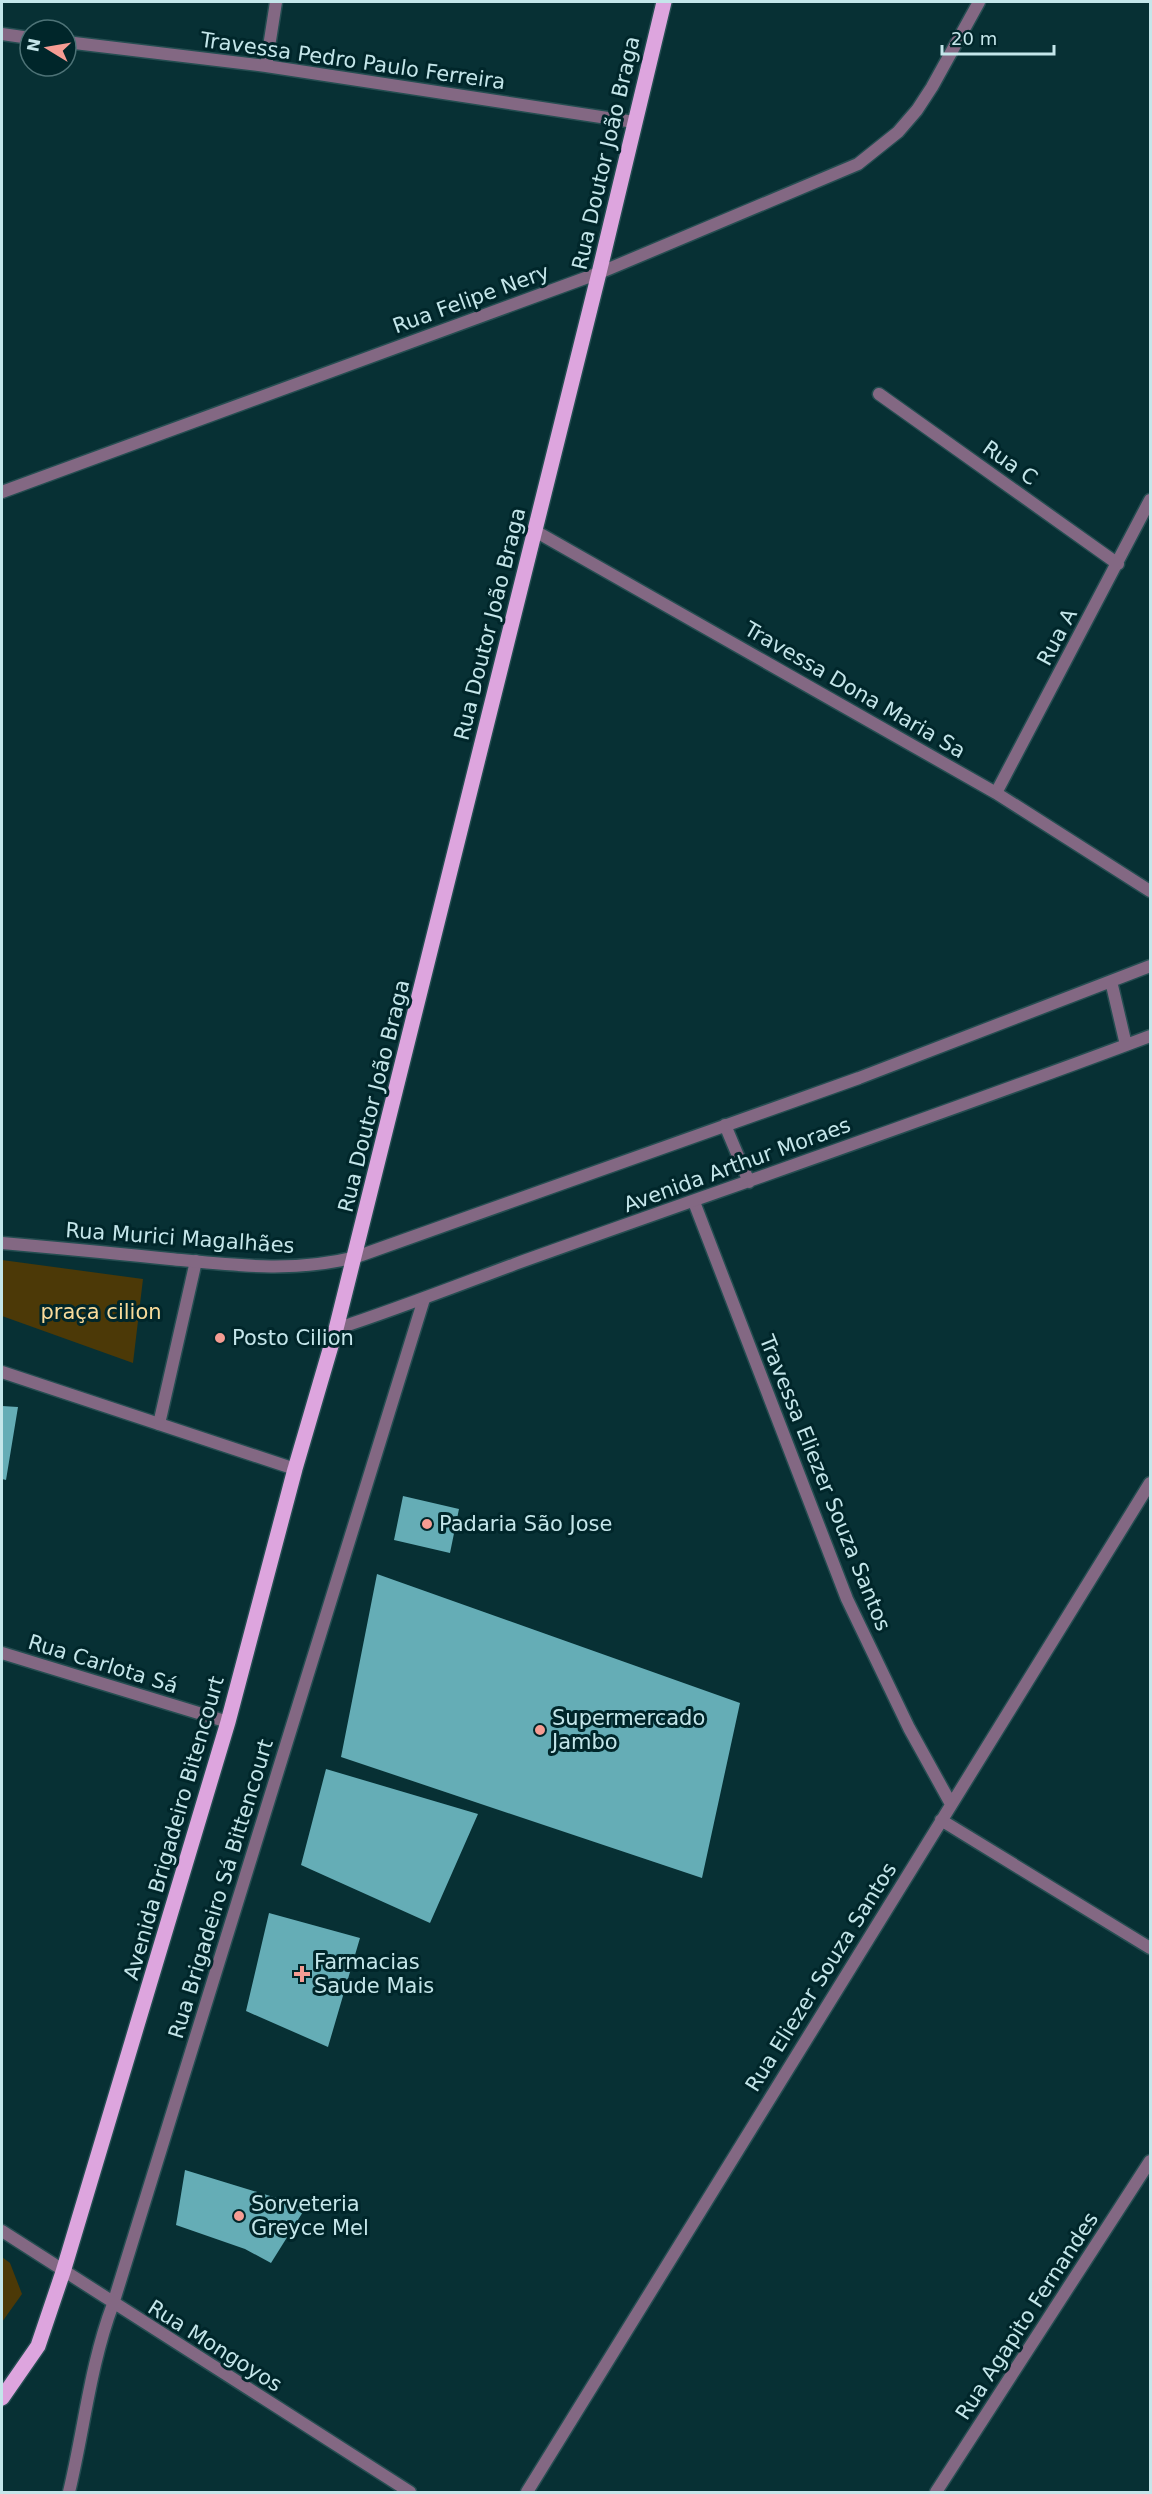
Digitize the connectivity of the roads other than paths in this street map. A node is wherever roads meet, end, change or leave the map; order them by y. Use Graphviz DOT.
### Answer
graph roads {
  1 [pos="276,2"];
  2 [pos="664,2"];
  3 [pos="979,2"];
  4 [pos="2,34"];
  5 [pos="18,36"];
  6 [pos="78,43"];
  7 [pos="266,66"];
  8 [pos="634,122"];
  9 [pos="599,273"];
  10 [pos="879,394"];
  11 [pos="2,492"];
  12 [pos="1150,500"];
  13 [pos="535,531"];
  14 [pos="1118,564"];
  15 [pos="996,793"];
  16 [pos="1150,891"];
  17 [pos="1150,966"];
  18 [pos="1111,981"];
  19 [pos="1150,1036"];
  20 [pos="1126,1045"];
  21 [pos="725,1125"];
  22 [pos="749,1182"];
  23 [pos="693,1202"];
  24 [pos="2,1243"];
  25 [pos="356,1257"];
  26 [pos="196,1261"];
  27 [pos="424,1299"];
  28 [pos="336,1329"];
  29 [pos="2,1372"];
  30 [pos="159,1424"];
  31 [pos="295,1469"];
  32 [pos="1150,1483"];
  33 [pos="2,1653"];
  34 [pos="228,1722"];
  35 [pos="951,1804"];
  36 [pos="941,1820"];
  37 [pos="1150,1948"];
  38 [pos="1150,2161"];
  39 [pos="2,2231"];
  40 [pos="63,2272"];
  41 [pos="113,2304"];
  42 [pos="2,2398"];
  43 [pos="69,2493"];
  44 [pos="410,2493"];
  45 [pos="526,2493"];
  46 [pos="936,2493"];
  1 -- 7 [label="street"];
  2 -- 8 [label="main road, Rua Doutor João Braga"];
  3 -- 9 [label="street, Rua Felipe Nery"];
  4 -- 5 [label="street"];
  6 -- 7 [label="street, Travessa Pedro Paulo Ferreira"];
  7 -- 8 [label="street, Travessa Pedro Paulo Ferreira"];
  8 -- 9 [label="main road, Rua Doutor João Braga"];
  9 -- 11 [label="street, Rua Felipe Nery"];
  9 -- 13 [label="main road, Rua Doutor João Braga"];
  10 -- 14 [label="street, Rua C"];
  12 -- 14 [label="street, Rua A"];
  13 -- 15 [label="street, Travessa Dona Maria Sa"];
  13 -- 25 [label="main road, Rua Doutor João Braga"];
  14 -- 15 [label="street, Rua A"];
  15 -- 16 [label="street, Travessa Dona Maria Sa"];
  17 -- 18 [label="street, Avenida Arthur Moraes"];
  18 -- 20 [label="street"];
  18 -- 21 [label="street, Avenida Arthur Moraes"];
  19 -- 20 [label="street, Avenida Arthur Moraes"];
  20 -- 22 [label="street, Avenida Arthur Moraes"];
  21 -- 22 [label="street"];
  21 -- 25 [label="street, Avenida Arthur Moraes"];
  22 -- 23 [label="street, Avenida Arthur Moraes"];
  23 -- 27 [label="street, Avenida Arthur Moraes"];
  23 -- 35 [label="street, Travessa Eliezer Souza Santos"];
  24 -- 26 [label="street, Rua Murici Magalhães"];
  25 -- 26 [label="street, Rua Murici Magalhães"];
  25 -- 28 [label="main road, Avenida Brigadeiro Bitencourt"];
  26 -- 30 [label="street"];
  27 -- 28 [label="street, Avenida Arthur Moraes"];
  27 -- 41 [label="street, Rua Brigadeiro Sá Bittencourt"];
  28 -- 31 [label="main road, Avenida Brigadeiro Bitencourt"];
  29 -- 30 [label="street"];
  30 -- 31 [label="street"];
  31 -- 34 [label="main road, Avenida Brigadeiro Bitencourt"];
  32 -- 35 [label="street, Rua Eliezer Souza Santos"];
  33 -- 34 [label="street, Rua Carlota Sá"];
  34 -- 40 [label="main road, Avenida Brigadeiro Bitencourt"];
  35 -- 36 [label="street, Rua Eliezer Souza Santos"];
  36 -- 37 [label="street"];
  36 -- 45 [label="street, Rua Eliezer Souza Santos"];
  38 -- 46 [label="street, Rua Agapito Fernandes"];
  39 -- 40 [label="street, Rua Mongoyos"];
  40 -- 41 [label="street, Rua Mongoyos"];
  40 -- 42 [label="main road, Avenida Brigadeiro Bitencourt"];
  41 -- 43 [label="street, Rua Brigadeiro Sá Bittencourt"];
  41 -- 44 [label="street, Rua Mongoyos"];
}
